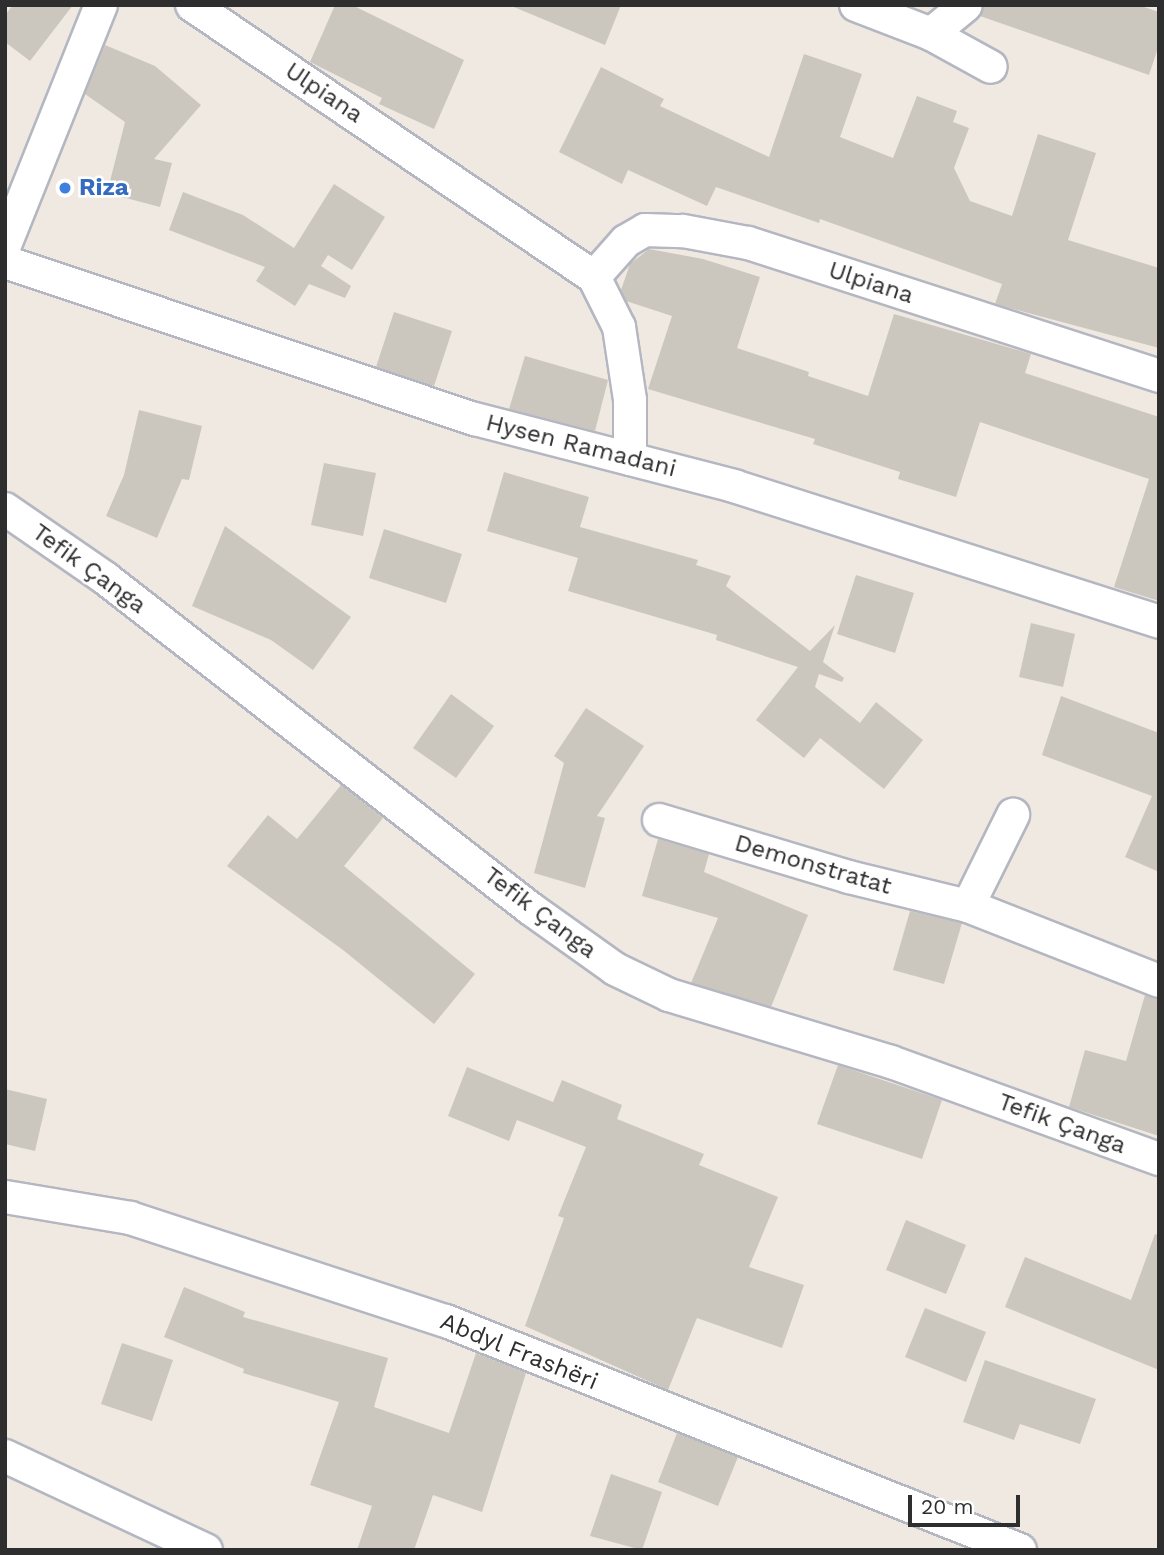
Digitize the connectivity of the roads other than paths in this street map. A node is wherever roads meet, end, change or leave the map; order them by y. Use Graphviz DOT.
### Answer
graph roads {
  1 [pos="101,5"];
  2 [pos="192,5"];
  3 [pos="856,5"];
  4 [pos="966,5"];
  5 [pos="932,34"];
  6 [pos="991,67"];
  7 [pos="15,187"];
  8 [pos="5,245"];
  9 [pos="5,262"];
  10 [pos="594,276"];
  11 [pos="1159,376"];
  12 [pos="630,458"];
  13 [pos="5,509"];
  14 [pos="1159,622"];
  15 [pos="1013,814"];
  16 [pos="659,820"];
  17 [pos="968,906"];
  18 [pos="1159,981"];
  19 [pos="1159,1159"];
  20 [pos="5,1198"];
  21 [pos="5,1456"];
  22 [pos="206,1550"];
  23 [pos="1020,1550"];
  1 -- 7 [label="street"];
  2 -- 10 [label="street, Ulpiana"];
  3 -- 5 [label="street"];
  4 -- 5 [label="street"];
  5 -- 6 [label="street"];
  7 -- 8 [label="street"];
  9 -- 12 [label="street, Hysen Ramadani"];
  10 -- 11 [label="street, Ulpiana"];
  10 -- 12 [label="street, Ulpiana"];
  12 -- 14 [label="street, Hysen Ramadani"];
  13 -- 19 [label="street, Tefik Çanga"];
  15 -- 17 [label="street"];
  16 -- 17 [label="street, Demonstratat"];
  17 -- 18 [label="street, Demonstratat"];
  20 -- 23 [label="street, Abdyl Frashëri"];
  21 -- 22 [label="street"];
}
